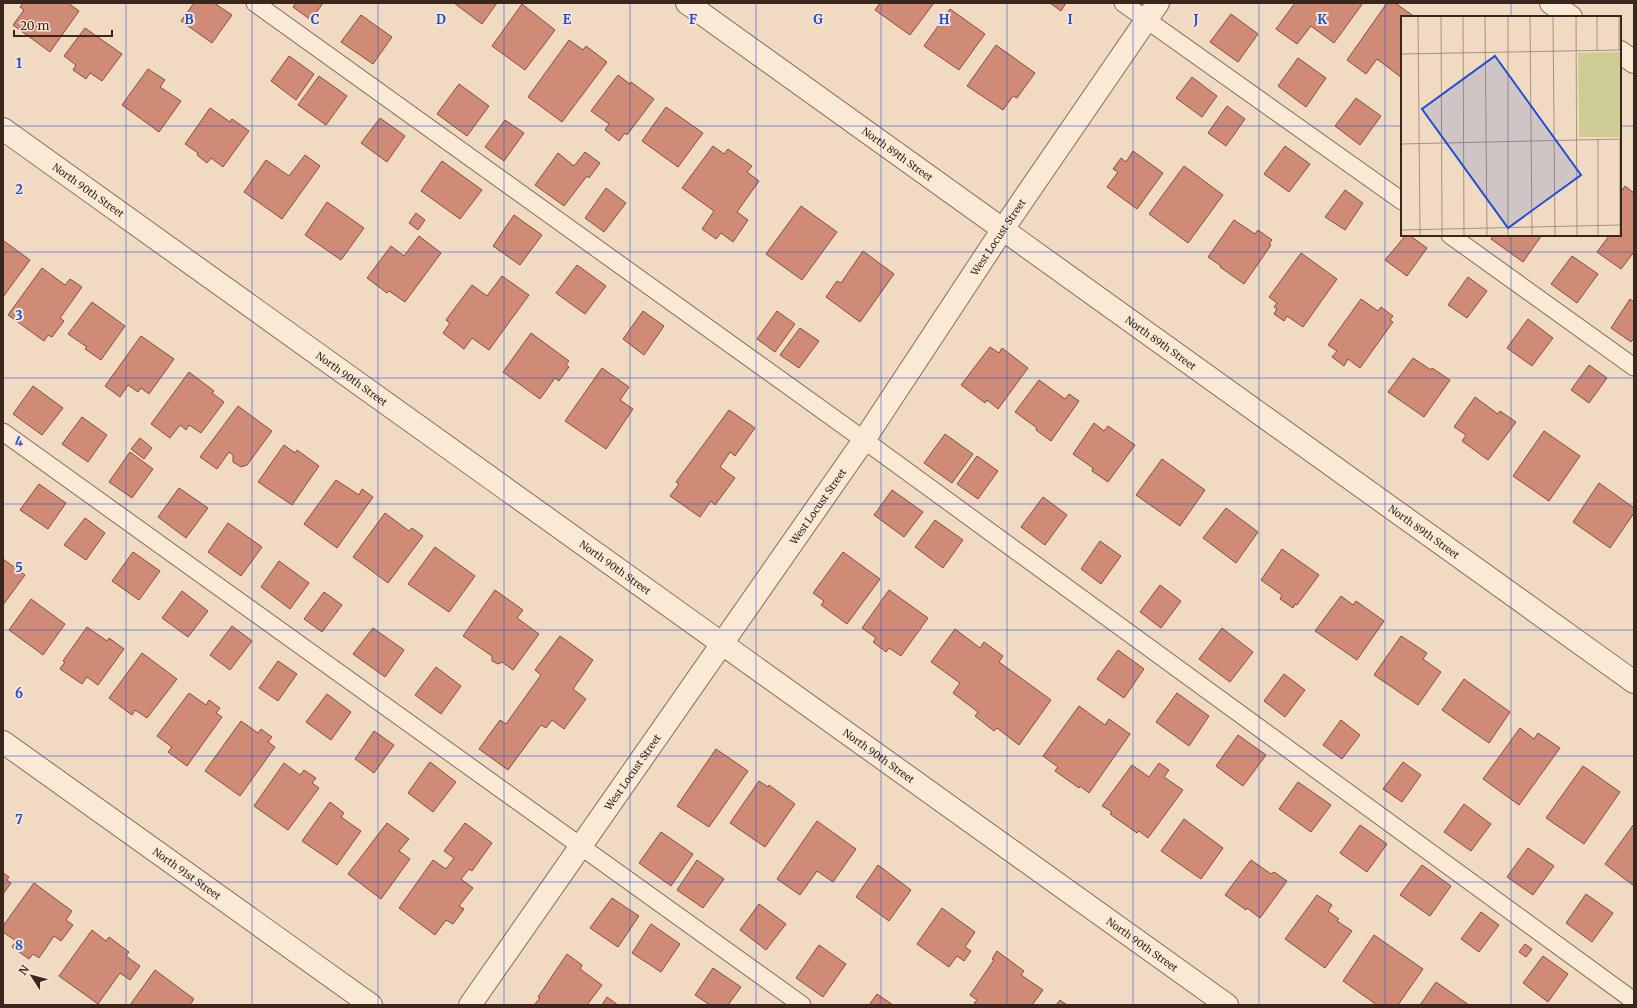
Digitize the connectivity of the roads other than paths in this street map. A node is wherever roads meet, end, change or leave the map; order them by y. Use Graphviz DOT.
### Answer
graph roads {
  1 [pos="255,3"];
  2 [pos="687,3"];
  3 [pos="1123,3"];
  4 [pos="1551,3"];
  5 [pos="1153,11"];
  6 [pos="1570,16"];
  7 [pos="1621,53"];
  8 [pos="1634,62"];
  9 [pos="3,129"];
  10 [pos="1401,200"];
  11 [pos="1003,229"];
  12 [pos="1451,236"];
  13 [pos="1634,366"];
  14 [pos="3,432"];
  15 [pos="864,440"];
  16 [pos="721,643"];
  17 [pos="1634,682"];
  18 [pos="3,742"];
  19 [pos="581,847"];
  20 [pos="1634,1001"];
  21 [pos="370,1005"];
  22 [pos="470,1005"];
  23 [pos="802,1005"];
  24 [pos="1227,1005"];
  1 -- 15 [label="lane"];
  2 -- 11 [label="street, North 89th Street"];
  3 -- 5 [label="lane"];
  4 -- 6 [label="street"];
  5 -- 10 [label="lane"];
  5 -- 11 [label="street, West Locust Street"];
  7 -- 8 [label="street"];
  9 -- 16 [label="street, North 90th Street"];
  11 -- 15 [label="street, West Locust Street"];
  11 -- 17 [label="street, North 89th Street"];
  12 -- 13 [label="lane"];
  14 -- 19 [label="lane"];
  15 -- 16 [label="street, West Locust Street"];
  15 -- 20 [label="lane"];
  16 -- 19 [label="street, West Locust Street"];
  16 -- 24 [label="street, North 90th Street"];
  18 -- 21 [label="street, North 91st Street"];
  19 -- 22 [label="street, West Locust Street"];
  19 -- 23 [label="lane"];
}
